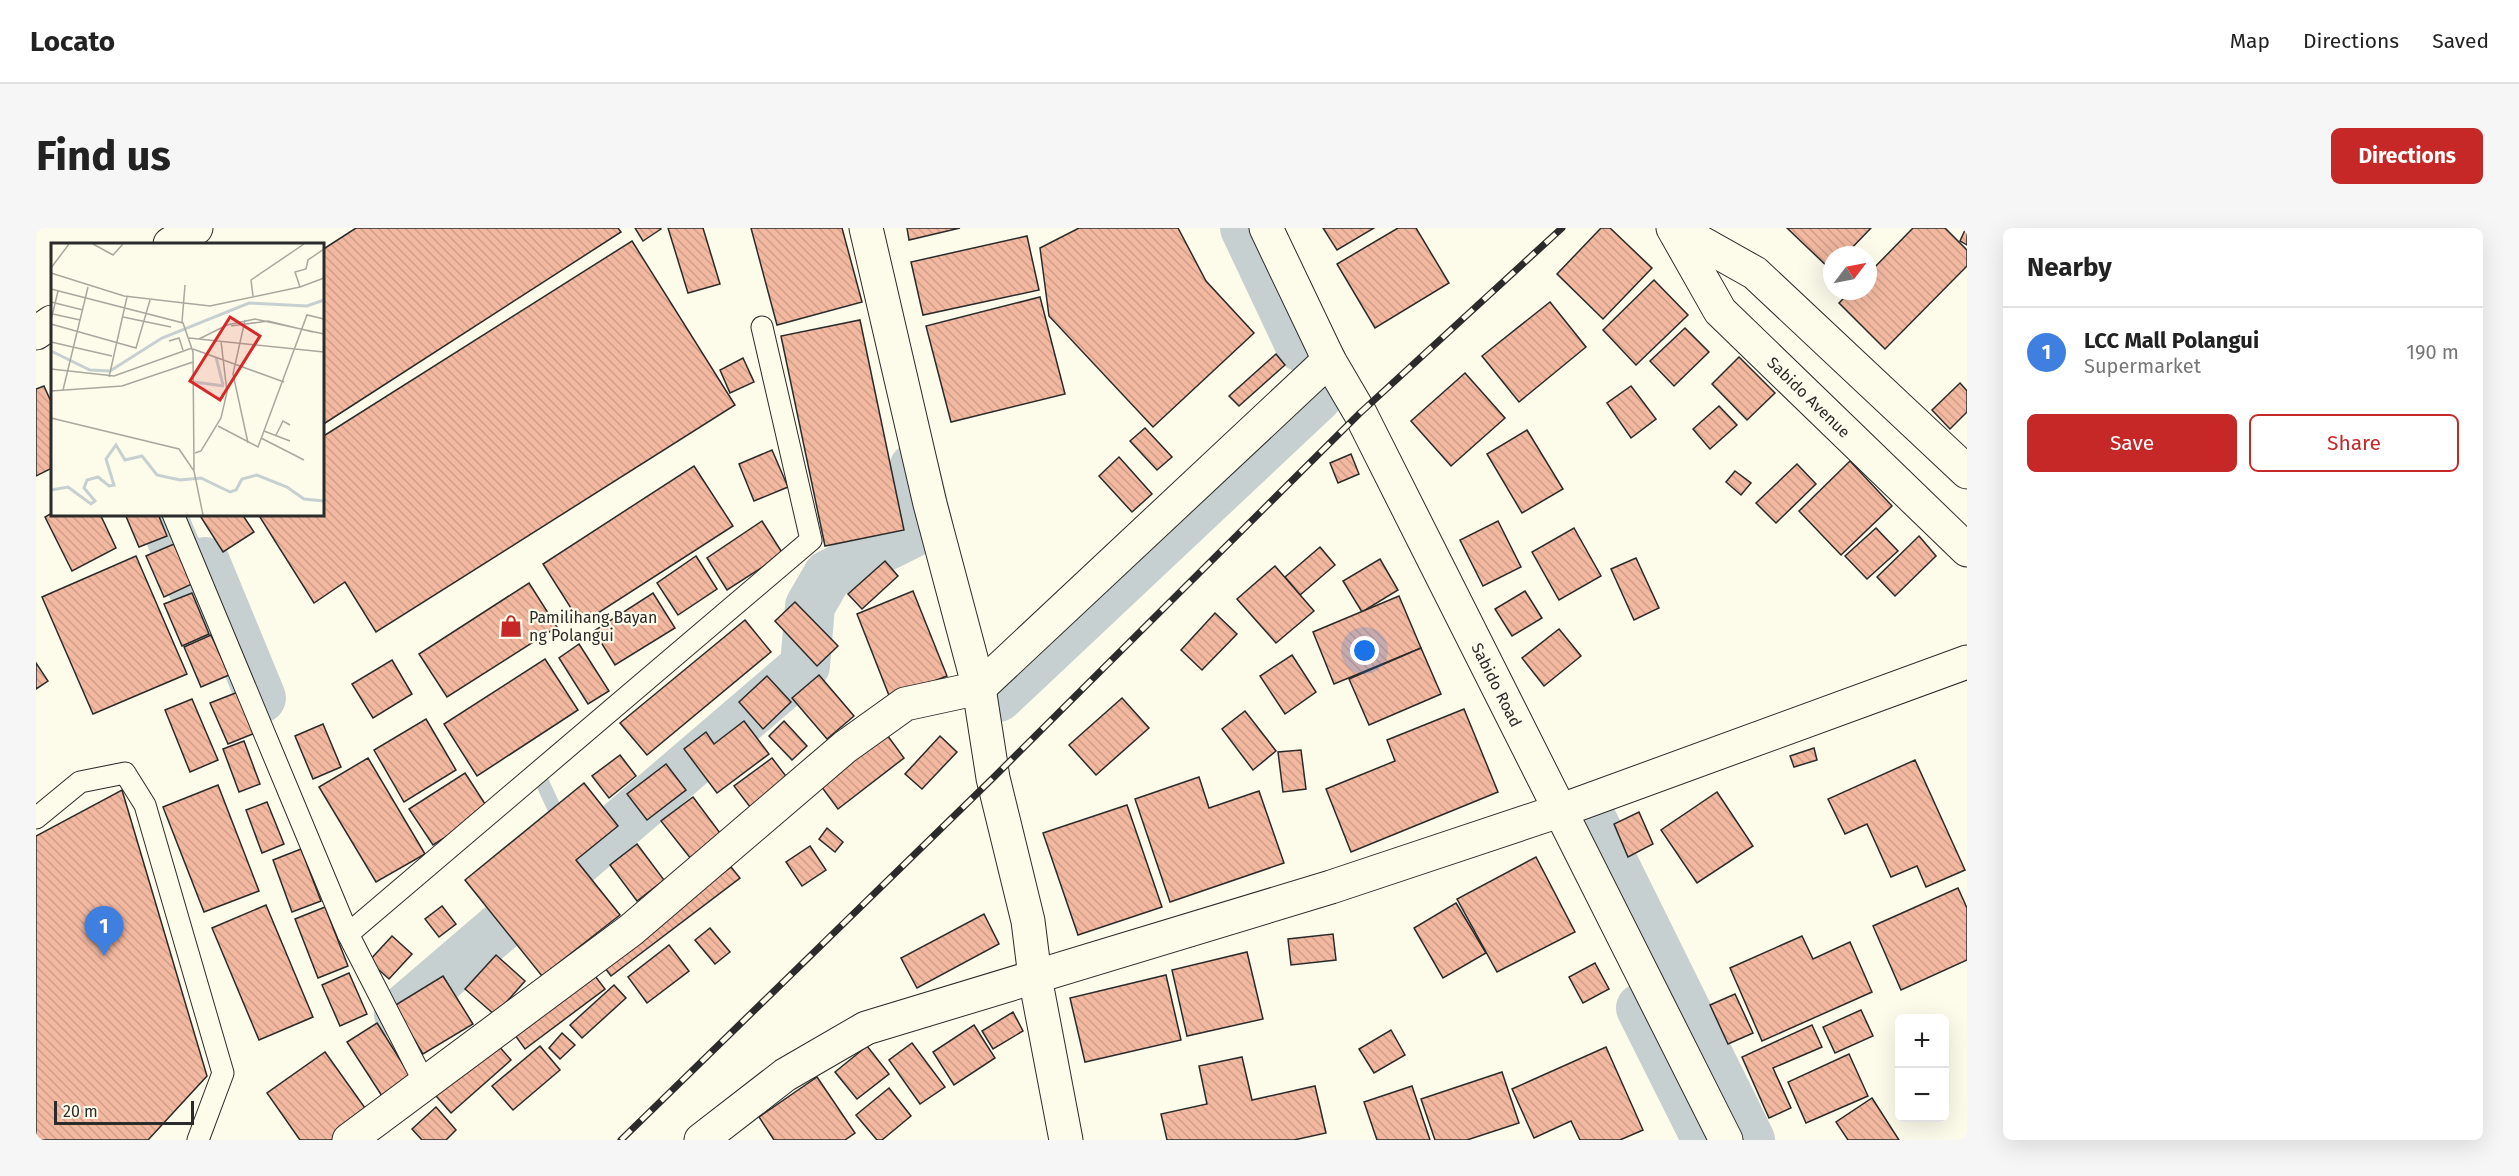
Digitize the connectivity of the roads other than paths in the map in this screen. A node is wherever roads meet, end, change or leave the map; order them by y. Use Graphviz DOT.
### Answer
graph roads {
  1 [pos="196,228"];
  2 [pos="866,228"];
  3 [pos="1266,228"];
  4 [pos="1674,228"];
  5 [pos="172,243"];
  6 [pos="51,323"];
  7 [pos="762,327"];
  8 [pos="36,333"];
  9 [pos="1329,360"];
  10 [pos="1967,472"];
  11 [pos="174,516"];
  12 [pos="1967,550"];
  13 [pos="1967,662"];
  14 [pos="979,688"];
  15 [pos="1562,810"];
  16 [pos="36,818"];
  17 [pos="348,934"];
  18 [pos="1035,977"];
  19 [pos="424,1082"];
  20 [pos="198,1140"];
  21 [pos="349,1140"];
  22 [pos="701,1140"];
  23 [pos="1066,1140"];
  24 [pos="1726,1140"];
  1 -- 5 [label="street"];
  2 -- 14 [label="street"];
  3 -- 9 [label="street, Sabido Road"];
  4 -- 10 [label="street, Sabido Avenue"];
  4 -- 12 [label="street, Sabido Avenue"];
  6 -- 8 [label="street"];
  7 -- 17 [label="lane"];
  9 -- 14 [label="street"];
  9 -- 15 [label="street, Sabido Road"];
  11 -- 17 [label="lane"];
  13 -- 15 [label="street"];
  14 -- 18 [label="street"];
  14 -- 19 [label="street"];
  15 -- 18 [label="street"];
  15 -- 24 [label="street, Sabido Road"];
  16 -- 20 [label="lane"];
  17 -- 19 [label="lane"];
  18 -- 22 [label="street"];
  18 -- 23 [label="street"];
  19 -- 21 [label="street"];
}
